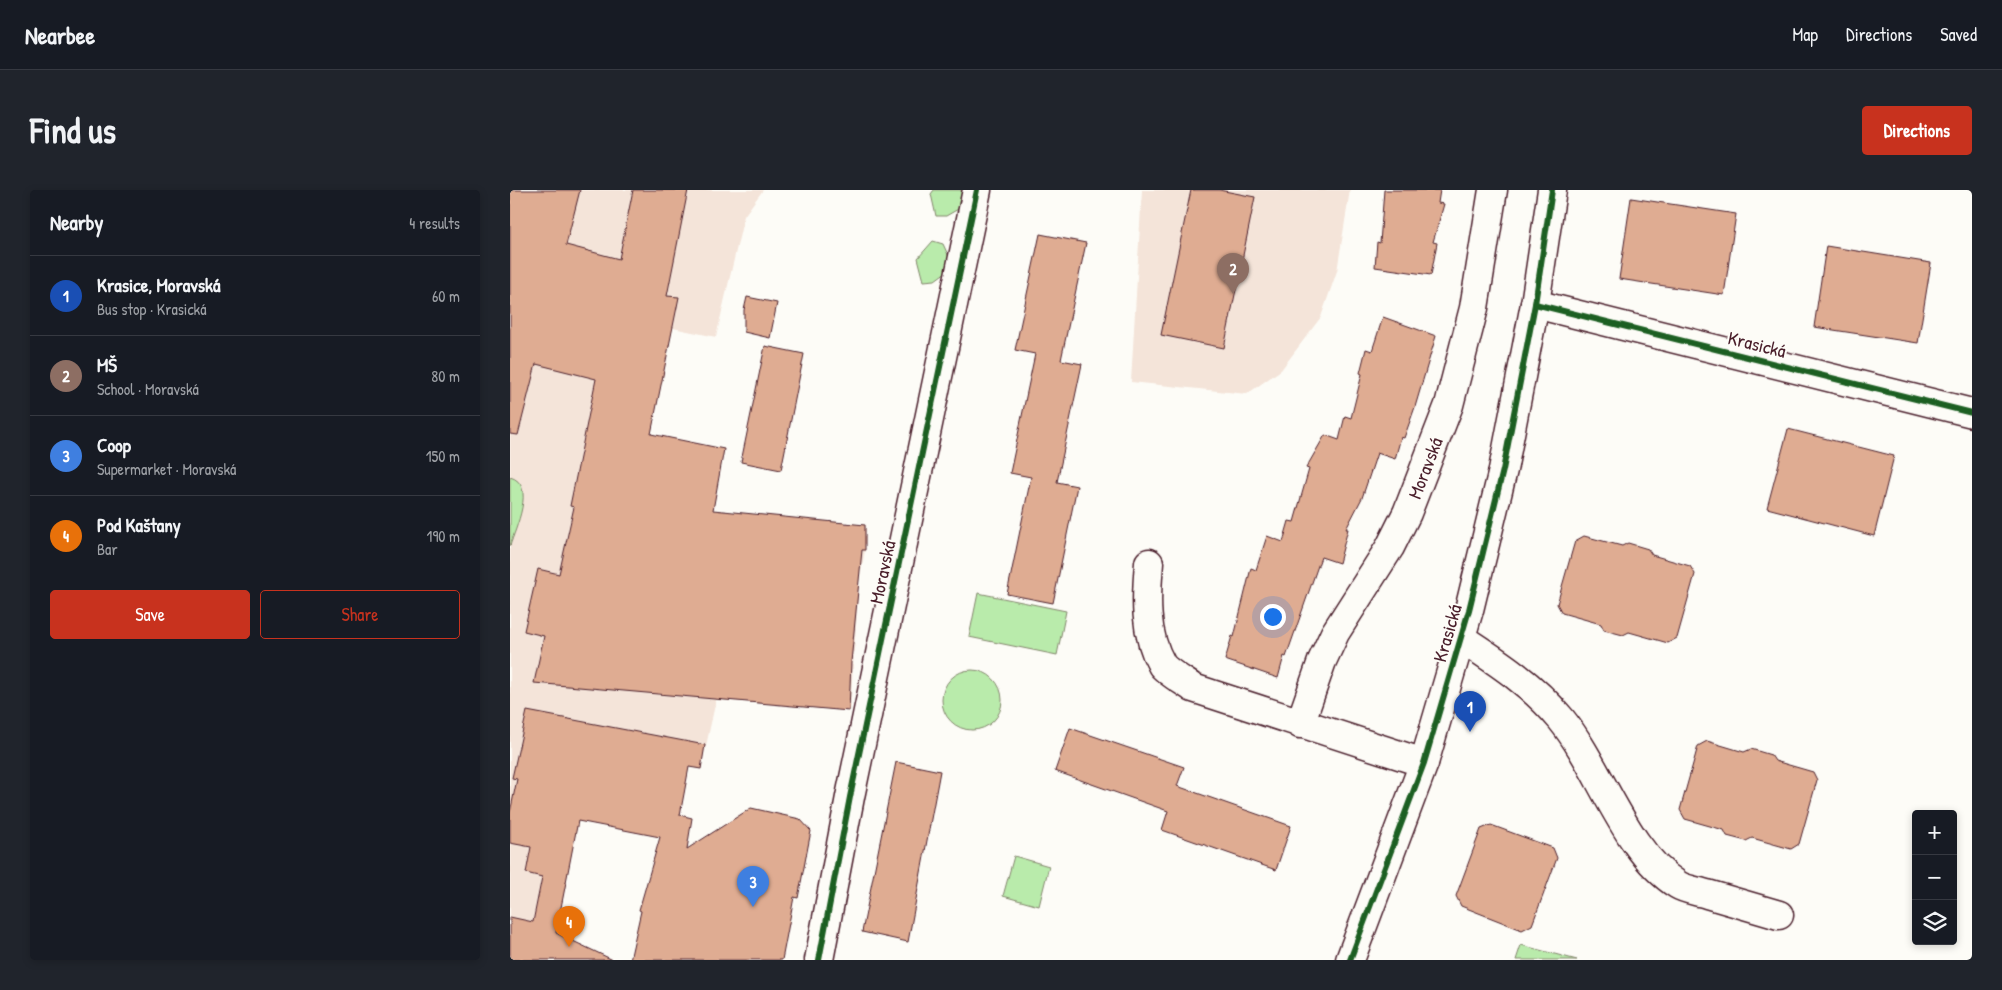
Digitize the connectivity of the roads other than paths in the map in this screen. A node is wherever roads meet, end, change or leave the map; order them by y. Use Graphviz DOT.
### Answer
graph roads {
  1 [pos="976,190"];
  2 [pos="1493,190"];
  3 [pos="1552,190"];
  4 [pos="1535,304"];
  5 [pos="1972,413"];
  6 [pos="1149,563"];
  7 [pos="1461,638"];
  8 [pos="1300,724"];
  9 [pos="1424,764"];
  10 [pos="1779,915"];
  11 [pos="819,960"];
  12 [pos="1350,960"];
  1 -- 11 [label="street, Moravská"];
  2 -- 8 [label="street, Moravská"];
  3 -- 4 [label="street, Krasická"];
  4 -- 5 [label="street, Krasická"];
  4 -- 7 [label="street, Krasická"];
  6 -- 8 [label="street"];
  7 -- 9 [label="street, Krasická"];
  7 -- 10 [label="street, Krasická"];
  8 -- 9 [label="street"];
  9 -- 12 [label="street, Krasická"];
}
